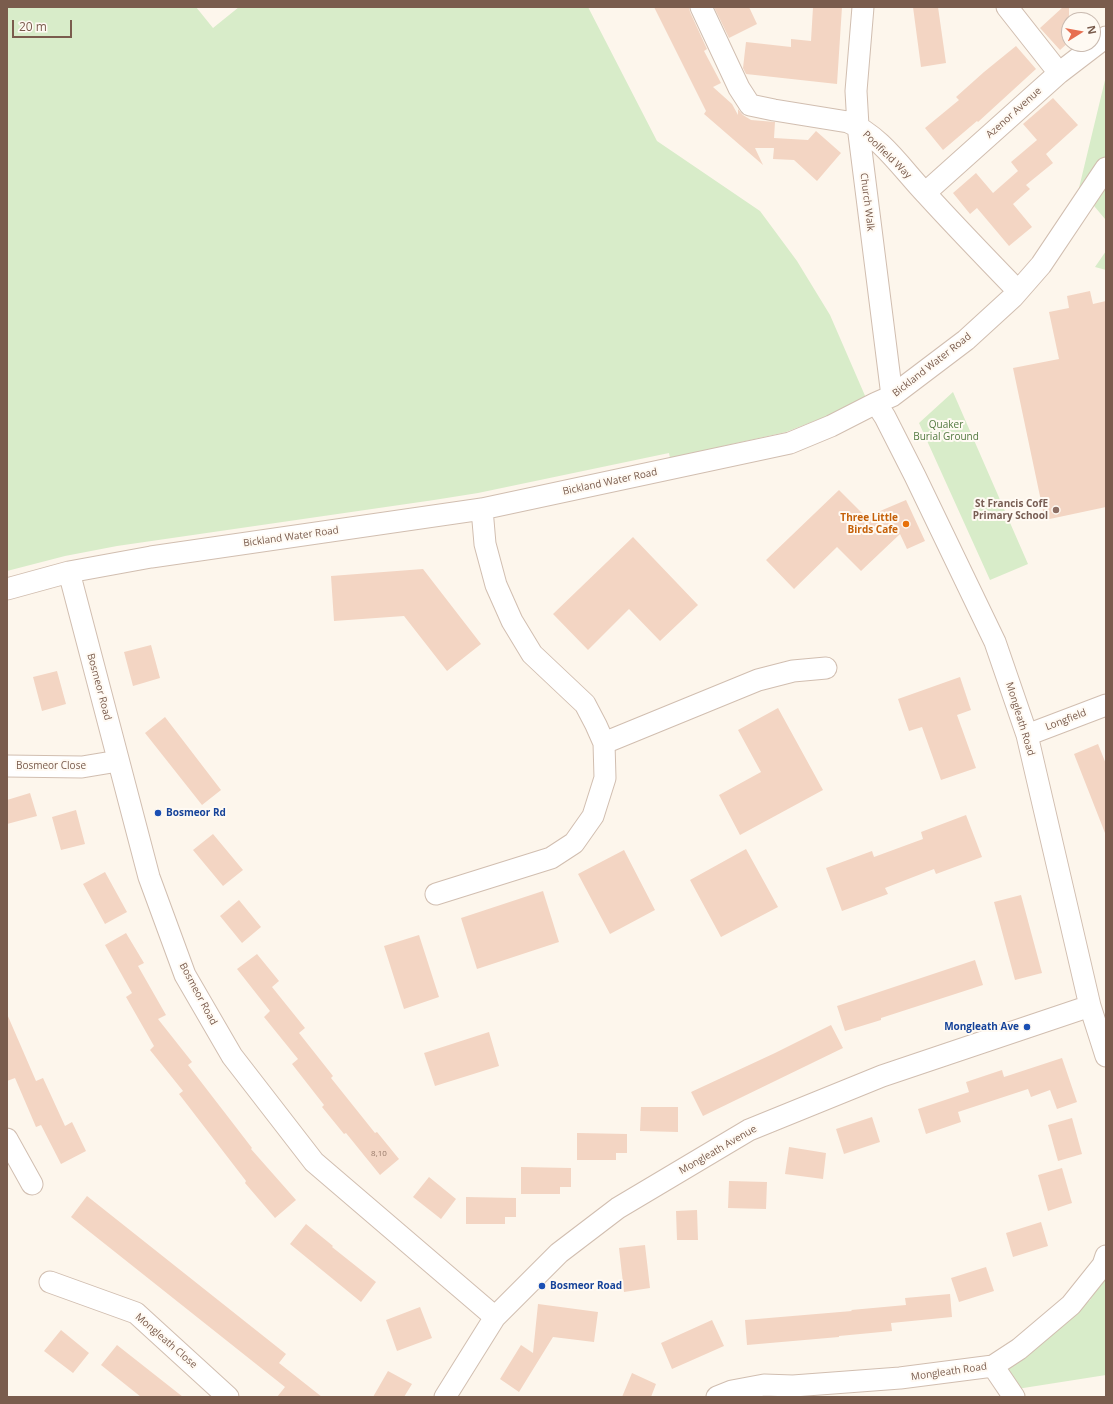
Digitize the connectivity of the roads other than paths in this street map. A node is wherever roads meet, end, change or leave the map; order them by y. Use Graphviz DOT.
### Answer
graph roads {
  1 [pos="701,7"];
  2 [pos="863,7"];
  3 [pos="1007,7"];
  4 [pos="1106,37"];
  5 [pos="1059,73"];
  6 [pos="858,126"];
  7 [pos="1106,168"];
  8 [pos="925,194"];
  9 [pos="1018,291"];
  10 [pos="884,400"];
  11 [pos="482,509"];
  12 [pos="69,572"];
  13 [pos="7,589"];
  14 [pos="826,668"];
  15 [pos="1106,705"];
  16 [pos="1026,735"];
  17 [pos="604,744"];
  18 [pos="118,760"];
  19 [pos="7,766"];
  20 [pos="436,894"];
  21 [pos="1090,1006"];
  22 [pos="1106,1056"];
  23 [pos="7,1139"];
  24 [pos="32,1184"];
  25 [pos="1106,1256"];
  26 [pos="50,1282"];
  27 [pos="495,1317"];
  28 [pos="993,1366"];
  29 [pos="793,1386"];
  30 [pos="228,1397"];
  31 [pos="444,1397"];
  32 [pos="716,1397"];
  33 [pos="767,1397"];
  34 [pos="1014,1397"];
  1 -- 6 [label="street, Poolfield Way"];
  2 -- 6 [label="street, Church Walk"];
  3 -- 5 [label="street"];
  4 -- 5 [label="street, Azenor Avenue"];
  5 -- 8 [label="street, Azenor Avenue"];
  6 -- 8 [label="street, Poolfield Way"];
  6 -- 10 [label="street, Church Walk"];
  7 -- 9 [label="street, Bickland Water Road"];
  8 -- 9 [label="street, Poolfield Way"];
  9 -- 10 [label="street, Bickland Water Road"];
  10 -- 11 [label="street, Bickland Water Road"];
  10 -- 16 [label="street, Mongleath Road"];
  11 -- 12 [label="street, Bickland Water Road"];
  11 -- 17 [label="street"];
  12 -- 13 [label="street, Bickland Water Road"];
  12 -- 18 [label="street, Bosmeor Road"];
  14 -- 17 [label="street"];
  15 -- 16 [label="street, Longfield"];
  16 -- 21 [label="street, Mongleath Road"];
  17 -- 20 [label="street"];
  18 -- 19 [label="street, Bosmeor Close"];
  18 -- 27 [label="street, Bosmeor Road"];
  21 -- 22 [label="street, Mongleath Road"];
  21 -- 27 [label="street, Mongleath Avenue"];
  23 -- 24 [label="street"];
  25 -- 28 [label="street, Mongleath Road"];
  26 -- 30 [label="street, Mongleath Close"];
  27 -- 31 [label="street, Mongleath Avenue"];
  28 -- 29 [label="street, Mongleath Road"];
  28 -- 34 [label="street"];
  29 -- 32 [label="street, Mongleath Road"];
  29 -- 33 [label="street, Mongleath Road"];
}
